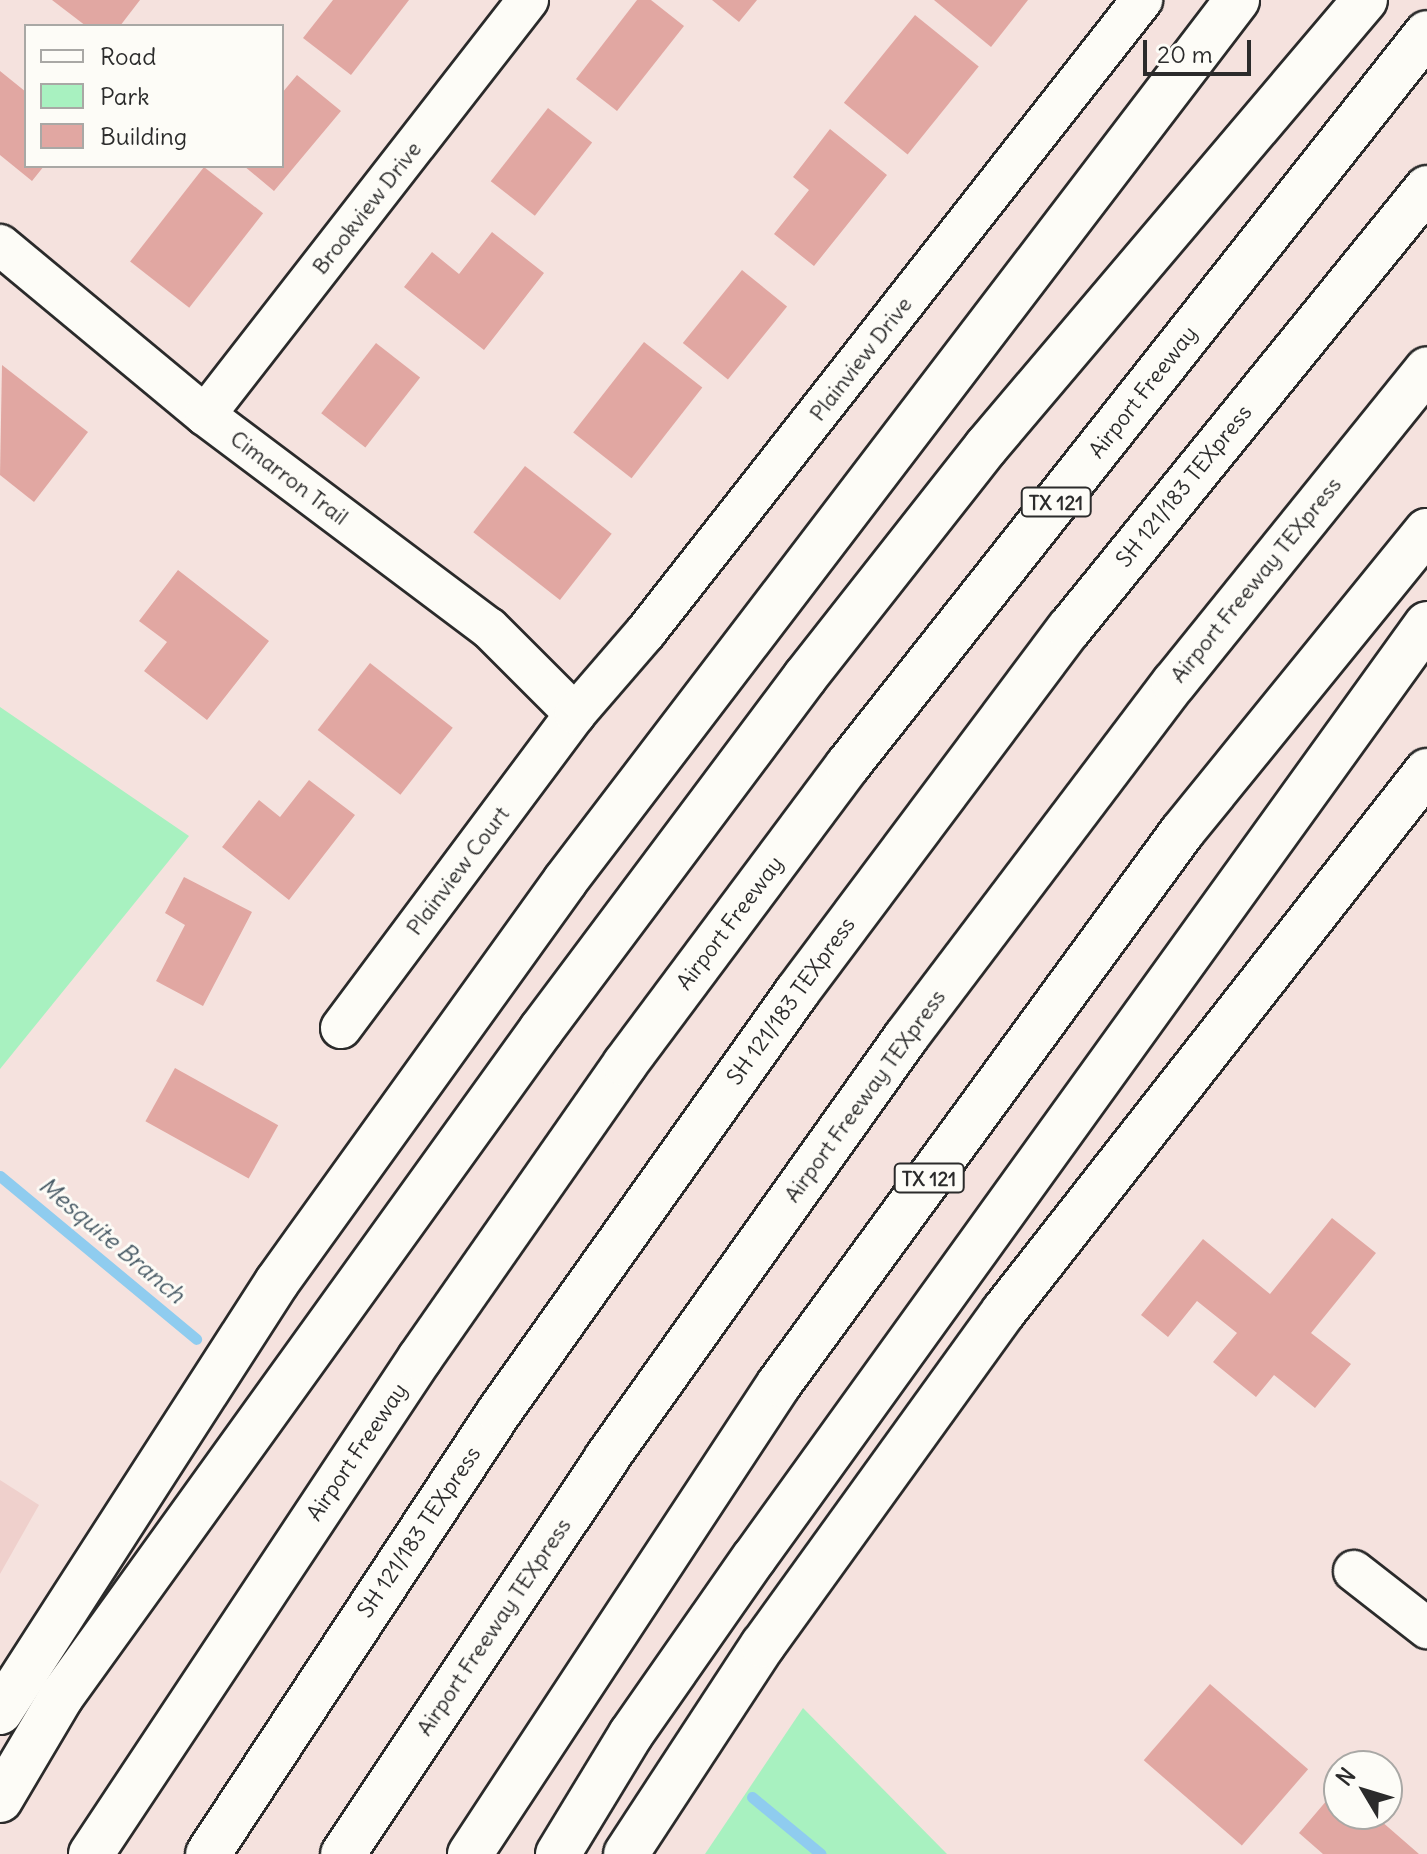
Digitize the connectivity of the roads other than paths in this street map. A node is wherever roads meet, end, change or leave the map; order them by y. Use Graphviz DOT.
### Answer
graph roads {
  1 [pos="528,0"];
  2 [pos="1142,0"];
  3 [pos="1237,0"];
  4 [pos="1365,0"];
  5 [pos="1427,33"];
  6 [pos="1427,188"];
  7 [pos="0,245"];
  8 [pos="1427,369"];
  9 [pos="205,415"];
  10 [pos="1427,531"];
  11 [pos="1427,624"];
  12 [pos="575,714"];
  13 [pos="1427,771"];
  14 [pos="341,1028"];
  15 [pos="1354,1571"];
  16 [pos="1427,1628"];
  17 [pos="0,1712"];
  18 [pos="0,1800"];
  19 [pos="91,1854"];
  20 [pos="208,1854"];
  21 [pos="343,1854"];
  22 [pos="470,1854"];
  23 [pos="558,1854"];
  24 [pos="626,1854"];
  1 -- 9 [label="street, Brookview Drive"];
  2 -- 12 [label="street, Plainview Drive"];
  3 -- 17 [label="main road"];
  4 -- 18 [label="main road"];
  5 -- 19 [label="main road, Airport Freeway / TX 121"];
  6 -- 20 [label="main road, SH 121/183 TEXpress"];
  7 -- 9 [label="street, Cimarron Trail"];
  8 -- 21 [label="main road, Airport Freeway TEXpress"];
  9 -- 12 [label="street, Cimarron Trail"];
  10 -- 22 [label="main road, TX 121"];
  11 -- 23 [label="main road"];
  12 -- 14 [label="street, Plainview Court"];
  13 -- 24 [label="main road"];
  15 -- 16 [label="street"];
}
